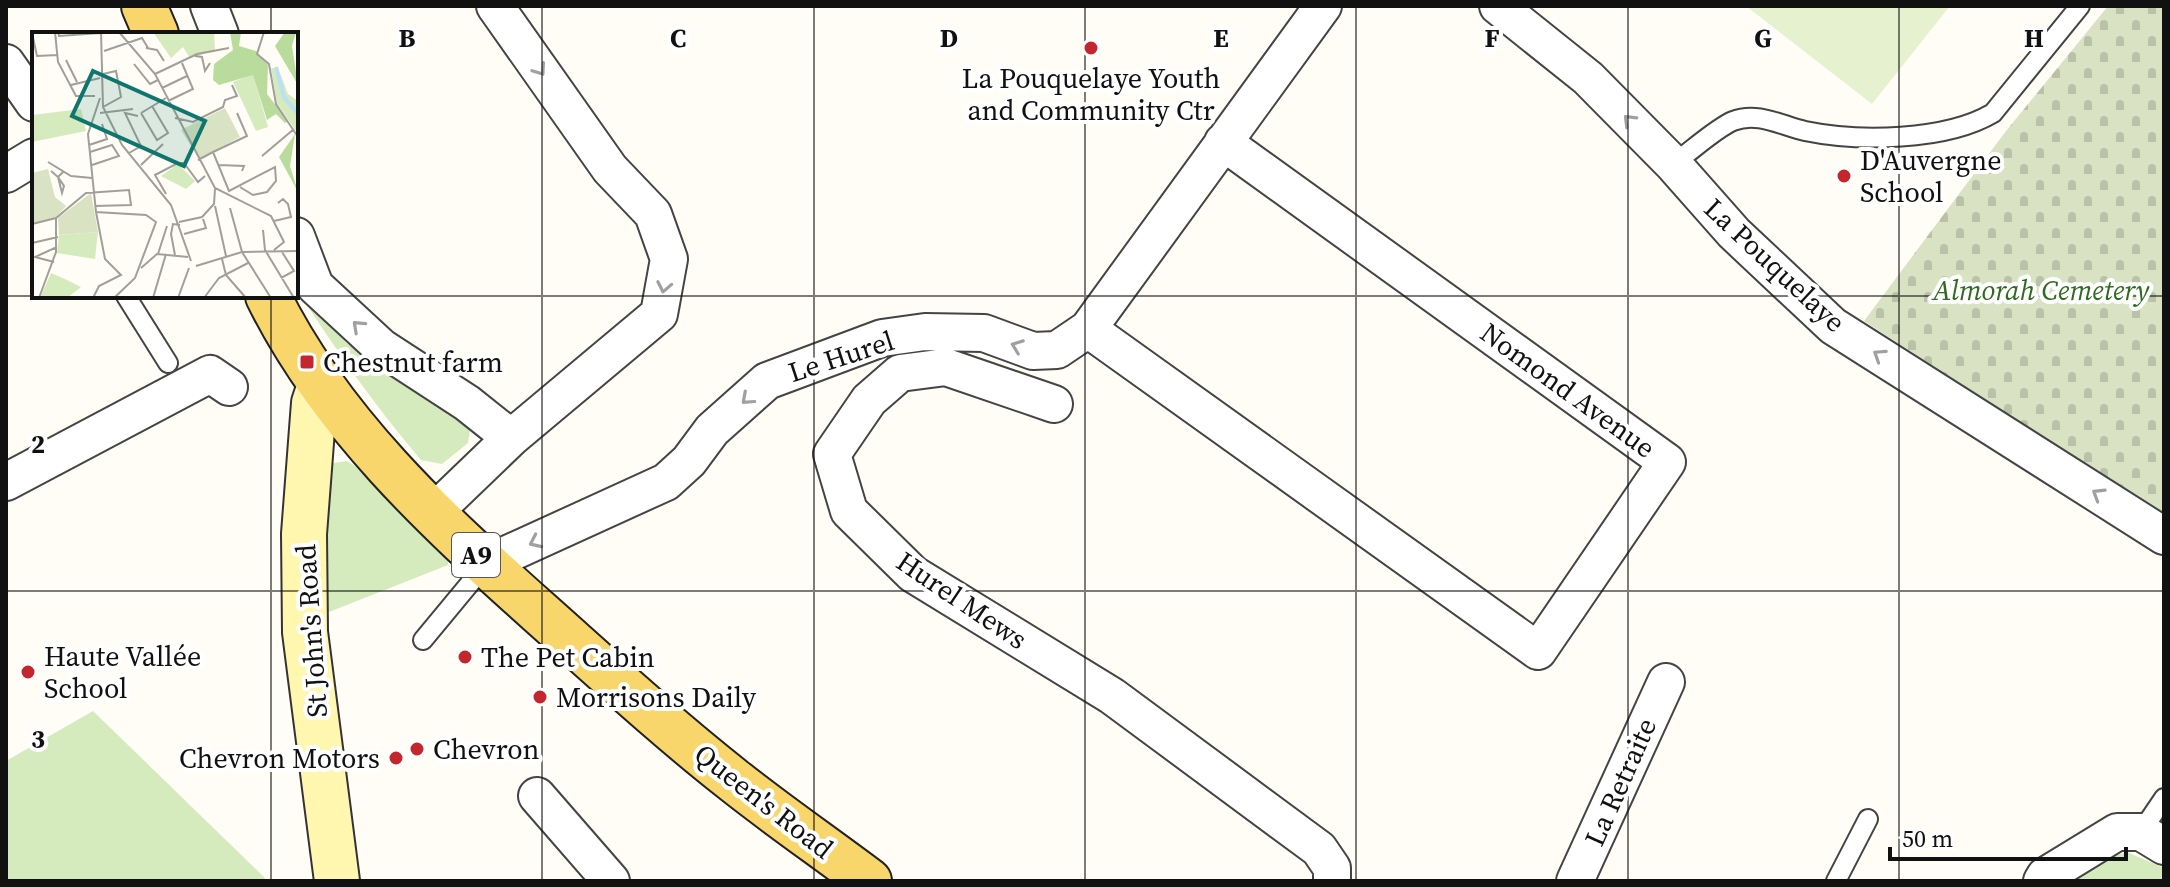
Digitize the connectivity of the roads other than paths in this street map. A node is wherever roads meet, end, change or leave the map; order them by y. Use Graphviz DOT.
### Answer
graph roads {
  1 [pos="144,6"];
  2 [pos="209,6"];
  3 [pos="495,6"];
  4 [pos="1323,6"];
  5 [pos="1498,6"];
  6 [pos="2080,6"];
  7 [pos="155,32"];
  8 [pos="219,32"];
  9 [pos="6,63"];
  10 [pos="32,100"];
  11 [pos="1223,142"];
  12 [pos="32,158"];
  13 [pos="1673,164"];
  14 [pos="6,174"];
  15 [pos="298,241"];
  16 [pos="127,298"];
  17 [pos="269,298"];
  18 [pos="1088,329"];
  19 [pos="168,363"];
  20 [pos="321,382"];
  21 [pos="229,387"];
  22 [pos="1054,404"];
  23 [pos="511,438"];
  24 [pos="6,482"];
  25 [pos="432,514"];
  26 [pos="2164,536"];
  27 [pos="486,564"];
  28 [pos="423,640"];
  29 [pos="1666,682"];
  30 [pos="537,796"];
  31 [pos="2164,798"];
  32 [pos="1868,819"];
  33 [pos="2152,839"];
  34 [pos="337,881"];
  35 [pos="611,881"];
  36 [pos="869,881"];
  37 [pos="1332,881"];
  38 [pos="1575,881"];
  39 [pos="1836,881"];
  40 [pos="2042,881"];
  1 -- 7 [label="main road"];
  2 -- 8 [label="street"];
  3 -- 23 [label="street, one-way"];
  4 -- 11 [label="street, Le Hurel"];
  13 -- 5 [label="street, La Pouquelaye, one-way"];
  6 -- 13 [label="lane"];
  9 -- 10 [label="street"];
  11 -- 18 [label="street, Le Hurel"];
  11 -- 18 [label="street, Nomond Avenue"];
  12 -- 14 [label="street"];
  26 -- 13 [label="street, La Pouquelaye, one-way"];
  23 -- 15 [label="street, one-way"];
  16 -- 19 [label="lane"];
  17 -- 20 [label="main road, A9"];
  18 -- 27 [label="street, Le Hurel, one-way"];
  20 -- 25 [label="main road, Queen's Road / A9"];
  20 -- 34 [label="main road, St John's Road"];
  21 -- 24 [label="street"];
  22 -- 37 [label="street, Hurel Mews"];
  23 -- 25 [label="street"];
  25 -- 27 [label="main road, Queen's Road / A9"];
  27 -- 28 [label="lane"];
  27 -- 36 [label="main road, Queen's Road / A9"];
  29 -- 38 [label="street, La Retraite"];
  30 -- 35 [label="street"];
  31 -- 33 [label="lane"];
  32 -- 39 [label="lane"];
  33 -- 40 [label="street"];
}
